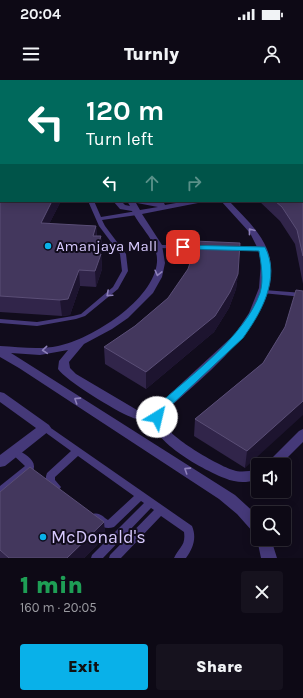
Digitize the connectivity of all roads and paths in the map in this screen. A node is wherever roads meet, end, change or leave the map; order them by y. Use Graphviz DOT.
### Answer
graph roads {
  1 [pos="91,202"];
  2 [pos="118,202"];
  3 [pos="193,202"];
  4 [pos="226,202"];
  5 [pos="177,205"];
  6 [pos="135,206"];
  7 [pos="98,219"];
  8 [pos="159,247"];
  9 [pos="210,247"];
  10 [pos="225,248"];
  11 [pos="262,248"];
  12 [pos="264,292"];
  13 [pos="303,296"];
  14 [pos="0,321"];
  15 [pos="84,341"];
  16 [pos="0,349"];
  17 [pos="0,352"];
  18 [pos="0,396"];
  19 [pos="162,408"];
  20 [pos="44,428"];
  21 [pos="303,434"];
  22 [pos="14,451"];
  23 [pos="78,451"];
  24 [pos="279,458"];
  25 [pos="0,462"];
  26 [pos="218,470"];
  27 [pos="251,477"];
  28 [pos="14,480"];
  29 [pos="210,486"];
  30 [pos="0,491"];
  31 [pos="62,492"];
  32 [pos="141,495"];
  33 [pos="150,502"];
  34 [pos="0,503"];
  35 [pos="161,509"];
  36 [pos="87,510"];
  37 [pos="251,517"];
  38 [pos="266,546"];
  39 [pos="96,558"];
  40 [pos="114,558"];
  41 [pos="179,558"];
  42 [pos="269,558"];
  1 -- 7 [label="lane"];
  2 -- 6 [label="street"];
  3 -- 5 [label="street"];
  11 -- 4 [label="street, one-way"];
  5 -- 6 [label="street"];
  5 -- 6 [label="street"];
  6 -- 7 [label="lane"];
  6 -- 8 [label="street"];
  7 -- 14 [label="lane, one-way"];
  8 -- 9 [label="lane"];
  8 -- 15 [label="street, one-way"];
  10 -- 11 [label="lane"];
  11 -- 12 [label="street"];
  12 -- 13 [label="lane"];
  12 -- 19 [label="street"];
  15 -- 16 [label="street, one-way"];
  15 -- 19 [label="street"];
  29 -- 17 [label="street, one-way"];
  18 -- 20 [label="street"];
  19 -- 26 [label="street"];
  20 -- 22 [label="street"];
  20 -- 23 [label="lane"];
  21 -- 24 [label="street"];
  22 -- 25 [label="street"];
  22 -- 28 [label="lane"];
  23 -- 31 [label="lane"];
  23 -- 32 [label="lane"];
  26 -- 27 [label="street"];
  26 -- 29 [label="street"];
  28 -- 30 [label="lane"];
  28 -- 34 [label="lane"];
  29 -- 37 [label="street"];
  32 -- 33 [label="lane"];
  32 -- 36 [label="lane"];
  33 -- 35 [label="lane"];
  33 -- 39 [label="lane"];
  35 -- 40 [label="lane"];
  35 -- 41 [label="lane"];
  38 -- 42 [label="street"];
}
